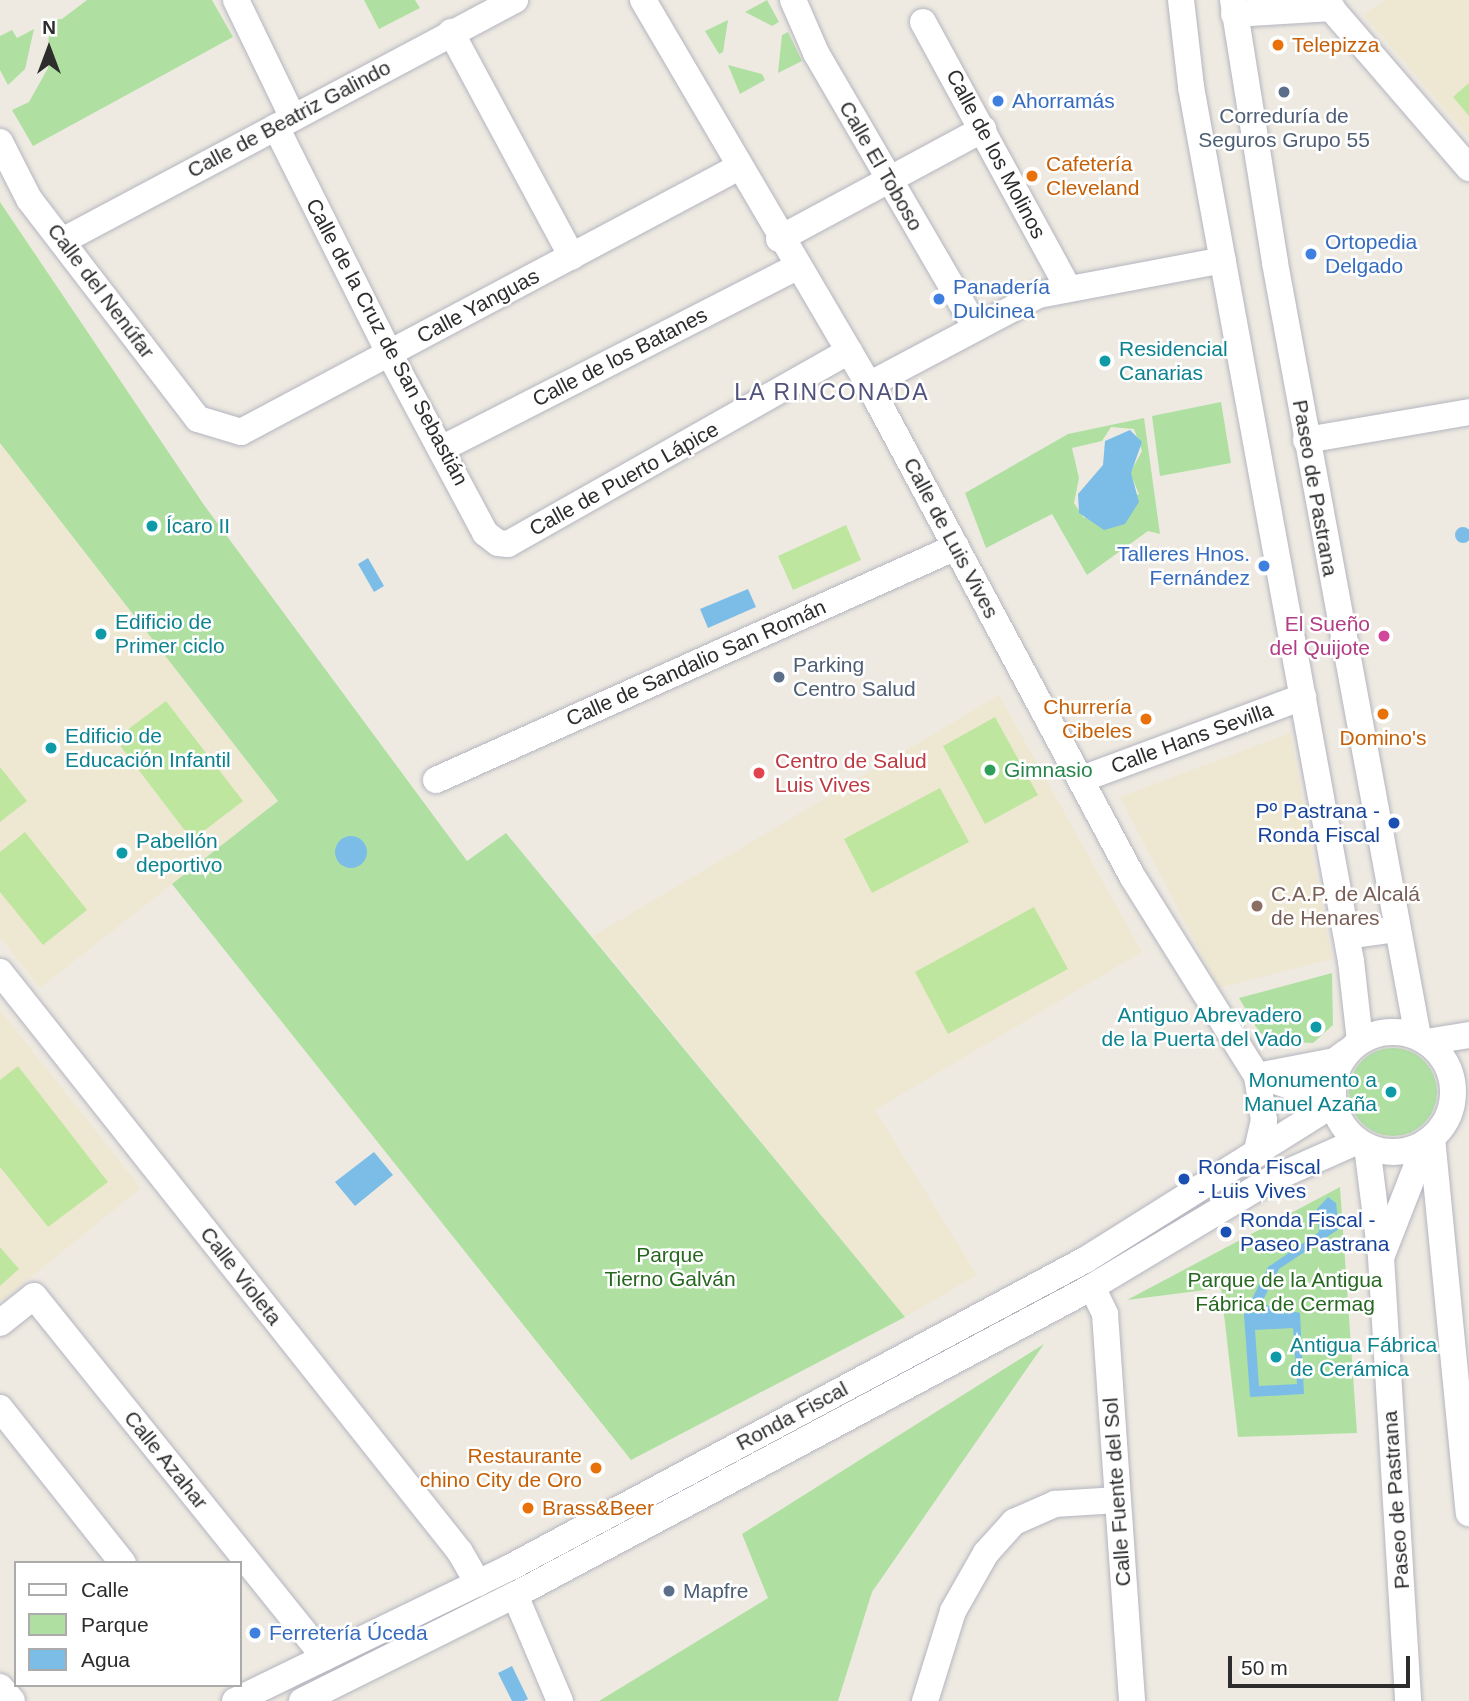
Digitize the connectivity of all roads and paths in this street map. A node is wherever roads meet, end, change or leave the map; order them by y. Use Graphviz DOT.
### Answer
graph roads {
  1 [pos="236,0"];
  2 [pos="515,0"];
  3 [pos="643,0"];
  4 [pos="793,0"];
  5 [pos="1181,0"];
  6 [pos="1328,4"];
  7 [pos="1234,7"];
  8 [pos="923,22"];
  9 [pos="452,32"];
  10 [pos="284,123"];
  11 [pos="983,129"];
  12 [pos="0,142"];
  13 [pos="737,168"];
  14 [pos="1469,168"];
  15 [pos="888,179"];
  16 [pos="779,239"];
  17 [pos="64,240"];
  18 [pos="572,257"];
  19 [pos="1223,260"];
  20 [pos="796,267"];
  21 [pos="1068,288"];
  22 [pos="976,328"];
  23 [pos="849,351"];
  24 [pos="388,353"];
  25 [pos="869,385"];
  26 [pos="1469,412"];
  27 [pos="216,429"];
  28 [pos="1306,440"];
  29 [pos="443,448"];
  30 [pos="508,544"];
  31 [pos="956,547"];
  32 [pos="1303,697"];
  33 [pos="1082,779"];
  34 [pos="436,780"];
  35 [pos="1396,929"];
  36 [pos="1347,936"];
  37 [pos="0,972"];
  38 [pos="1469,1035"];
  39 [pos="1422,1040"];
  40 [pos="1354,1046"];
  41 [pos="1257,1076"];
  42 [pos="1461,1087"];
  43 [pos="1333,1102"];
  44 [pos="1429,1140"];
  45 [pos="1362,1143"];
  46 [pos="1256,1155"];
  47 [pos="1381,1257"];
  48 [pos="1092,1287"];
  49 [pos="0,1323"];
  50 [pos="1461,1331"];
  51 [pos="0,1408"];
  52 [pos="1117,1500"];
  53 [pos="1469,1513"];
  54 [pos="121,1561"];
  55 [pos="478,1583"];
  56 [pos="515,1595"];
  57 [pos="325,1658"];
  58 [pos="0,1687"];
  59 [pos="223,1687"];
  60 [pos="12,1701"];
  61 [pos="234,1701"];
  62 [pos="302,1701"];
  63 [pos="560,1701"];
  64 [pos="925,1701"];
  65 [pos="1132,1701"];
  66 [pos="1408,1701"];
  1 -- 10 [label="street, Calle de la Cruz de San Sebastián"];
  2 -- 9 [label="street, Calle de Beatriz Galindo"];
  3 -- 13 [label="street, Calle de Luis Vives"];
  4 -- 15 [label="street, Calle El Toboso"];
  5 -- 19 [label="street"];
  6 -- 7 [label="street"];
  6 -- 14 [label="street"];
  7 -- 28 [label="street, Paseo de Pastrana"];
  8 -- 11 [label="street, Calle de los Molinos"];
  9 -- 10 [label="street, Calle de Beatriz Galindo"];
  9 -- 18 [label="street"];
  10 -- 17 [label="street, Calle de Beatriz Galindo"];
  10 -- 24 [label="street, Calle de la Cruz de San Sebastián"];
  11 -- 15 [label="street"];
  11 -- 21 [label="street, Calle de los Molinos"];
  12 -- 17 [label="street, Calle del Nenúfar"];
  13 -- 16 [label="street, Calle de Luis Vives"];
  13 -- 18 [label="street, Calle Yanguas"];
  15 -- 16 [label="street"];
  15 -- 22 [label="street, Calle El Toboso"];
  16 -- 20 [label="street, Calle de Luis Vives"];
  17 -- 27 [label="street, Calle del Nenúfar"];
  18 -- 24 [label="street, Calle Yanguas"];
  19 -- 21 [label="street"];
  19 -- 32 [label="street"];
  20 -- 23 [label="street, Calle de Luis Vives"];
  20 -- 29 [label="street, Calle de los Batanes"];
  21 -- 22 [label="street"];
  22 -- 25 [label="street"];
  23 -- 25 [label="street, Calle de Luis Vives"];
  23 -- 30 [label="street, Calle de Puerto Lápice"];
  24 -- 27 [label="street, Calle Yanguas"];
  24 -- 29 [label="street, Calle de la Cruz de San Sebastián"];
  25 -- 31 [label="street, Calle de Luis Vives"];
  26 -- 28 [label="street"];
  28 -- 35 [label="street, Paseo de Pastrana"];
  29 -- 30 [label="street, Calle de la Cruz de San Sebastián"];
  31 -- 33 [label="street, Calle de Luis Vives"];
  31 -- 34 [label="street, Calle de Sandalio San Román"];
  32 -- 33 [label="street, Calle Hans Sevilla"];
  32 -- 36 [label="street"];
  33 -- 41 [label="street, Calle de Luis Vives"];
  35 -- 36 [label="street"];
  35 -- 39 [label="street, Paseo de Pastrana"];
  36 -- 40 [label="street"];
  37 -- 55 [label="street, Calle Violeta"];
  38 -- 39 [label="street"];
  39 -- 40 [label="street"];
  39 -- 42 [label="street"];
  40 -- 41 [label="street"];
  40 -- 43 [label="street"];
  41 -- 43 [label="street"];
  41 -- 46 [label="street, Calle de Luis Vives"];
  42 -- 44 [label="street"];
  43 -- 45 [label="street"];
  43 -- 46 [label="street, Ronda Fiscal"];
  44 -- 45 [label="street"];
  44 -- 47 [label="street, Paseo de Pastrana"];
  44 -- 50 [label="street"];
  45 -- 47 [label="street, Paseo de Pastrana"];
  45 -- 48 [label="street, Ronda Fiscal"];
  46 -- 55 [label="street, Ronda Fiscal"];
  47 -- 66 [label="street, Paseo de Pastrana"];
  48 -- 52 [label="street, Calle Fuente del Sol"];
  48 -- 56 [label="street, Ronda Fiscal"];
  49 -- 57 [label="street, Calle Azahar"];
  50 -- 53 [label="street"];
  51 -- 54 [label="street"];
  52 -- 64 [label="street"];
  52 -- 65 [label="street, Calle Fuente del Sol"];
  55 -- 57 [label="street, Ronda Fiscal"];
  56 -- 62 [label="street, Ronda Fiscal"];
  56 -- 63 [label="street"];
  57 -- 61 [label="street, Ronda Fiscal"];
  58 -- 60 [label="street"];
  59 -- 61 [label="street"];
}
